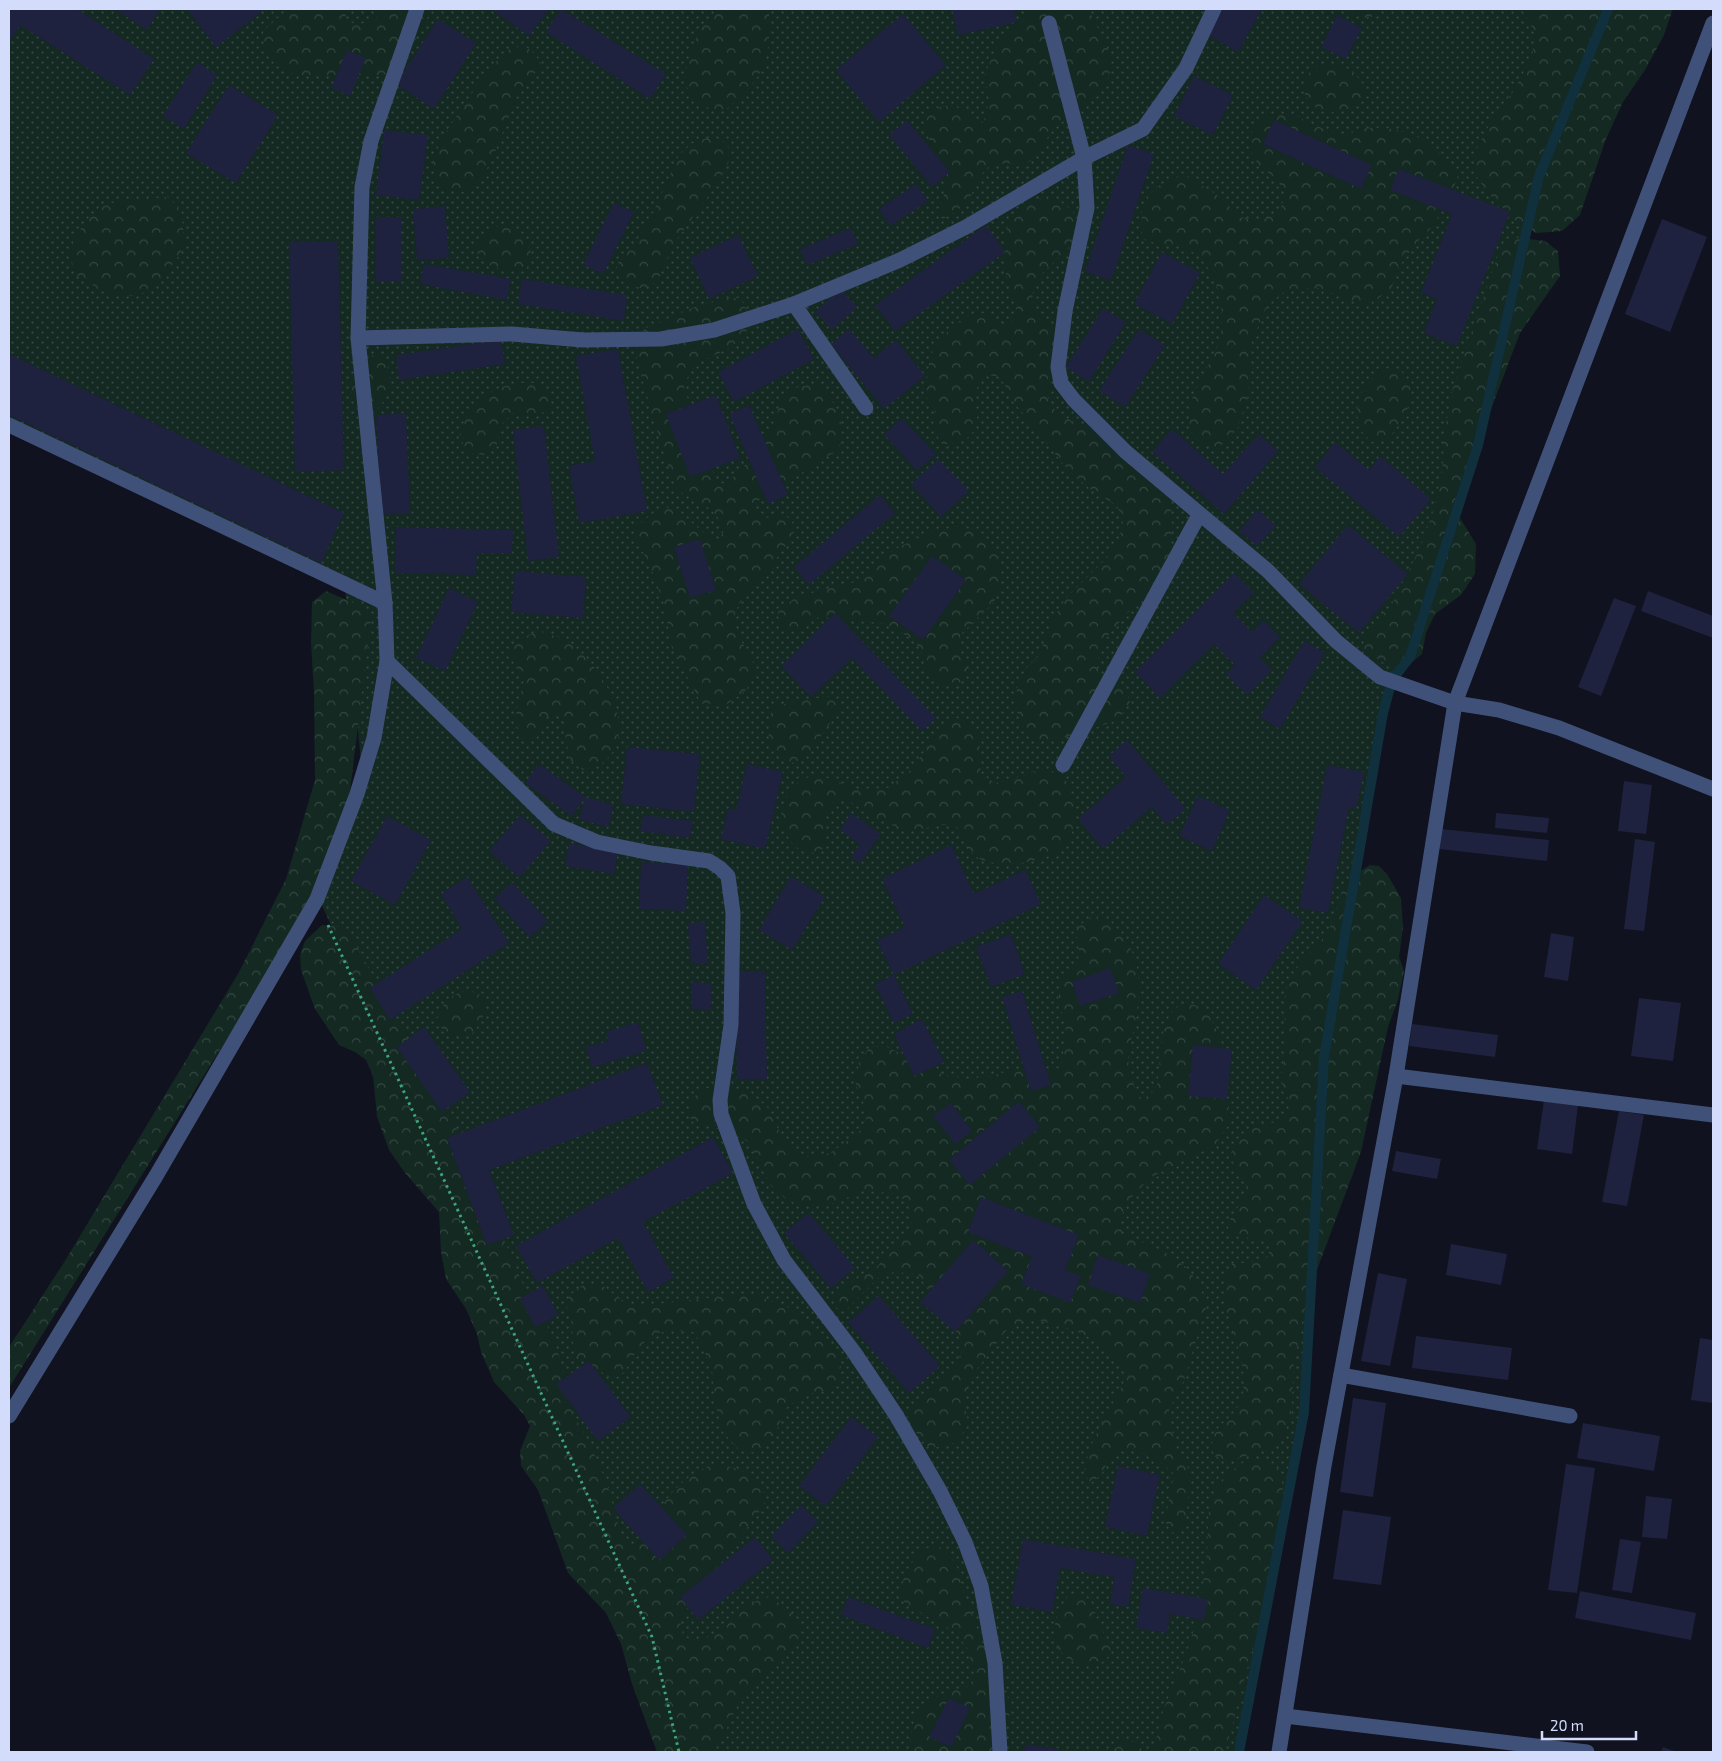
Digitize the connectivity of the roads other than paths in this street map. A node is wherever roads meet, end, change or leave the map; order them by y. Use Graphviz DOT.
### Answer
graph roads {
  1 [pos="417,9"];
  2 [pos="1214,9"];
  3 [pos="1049,23"];
  4 [pos="1713,23"];
  5 [pos="1084,158"];
  6 [pos="794,304"];
  7 [pos="358,338"];
  8 [pos="866,408"];
  9 [pos="9,425"];
  10 [pos="1199,515"];
  11 [pos="385,602"];
  12 [pos="387,661"];
  13 [pos="1455,703"];
  14 [pos="1063,765"];
  15 [pos="1713,789"];
  16 [pos="1396,1076"];
  17 [pos="1713,1115"];
  18 [pos="1341,1375"];
  19 [pos="9,1416"];
  20 [pos="1570,1416"];
  21 [pos="1285,1716"];
  22 [pos="1000,1752"];
  23 [pos="1279,1752"];
  24 [pos="1587,1752"];
  1 -- 7 [label="street"];
  2 -- 5 [label="street"];
  3 -- 5 [label="street"];
  4 -- 13 [label="street"];
  5 -- 6 [label="street"];
  5 -- 10 [label="street"];
  6 -- 7 [label="street"];
  6 -- 8 [label="street"];
  7 -- 11 [label="street"];
  9 -- 11 [label="street"];
  10 -- 13 [label="street"];
  10 -- 14 [label="street"];
  11 -- 12 [label="street"];
  12 -- 19 [label="street"];
  12 -- 22 [label="street"];
  13 -- 15 [label="street"];
  13 -- 16 [label="street"];
  16 -- 17 [label="street"];
  16 -- 18 [label="street"];
  18 -- 20 [label="street"];
  18 -- 21 [label="street"];
  21 -- 23 [label="street"];
  21 -- 24 [label="street"];
}
